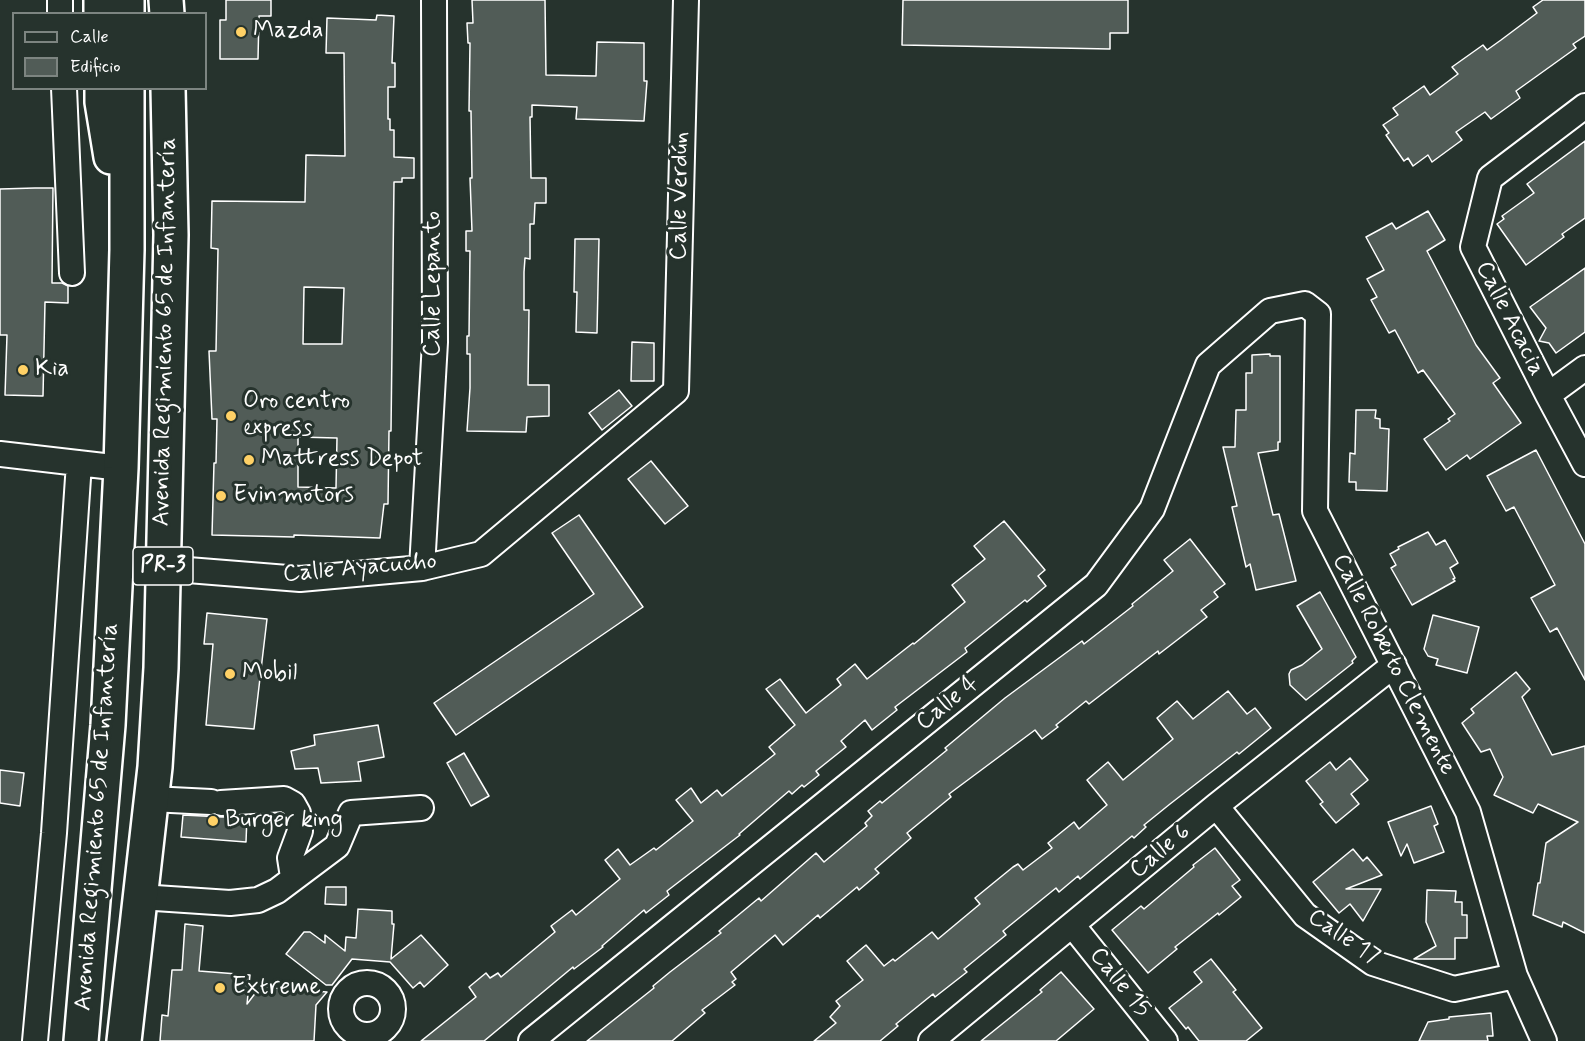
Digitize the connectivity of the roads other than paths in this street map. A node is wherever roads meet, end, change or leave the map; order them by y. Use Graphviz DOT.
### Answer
graph roads {
  1 [pos="434,0"];
  2 [pos="686,0"];
  3 [pos="64,90"];
  4 [pos="102,90"];
  5 [pos="127,90"];
  6 [pos="168,90"];
  7 [pos="188,90"];
  8 [pos="1585,106"];
  9 [pos="171,235"];
  10 [pos="127,250"];
  11 [pos="72,273"];
  12 [pos="1284,308"];
  13 [pos="1585,369"];
  14 [pos="676,391"];
  15 [pos="1548,395"];
  16 [pos="0,454"];
  17 [pos="79,464"];
  18 [pos="1585,464"];
  19 [pos="122,468"];
  20 [pos="163,568"];
  21 [pos="422,568"];
  22 [pos="1394,665"];
  23 [pos="151,799"];
  24 [pos="1216,806"];
  25 [pos="421,808"];
  26 [pos="293,877"];
  27 [pos="140,897"];
  28 [pos="1073,926"];
  29 [pos="1515,976"];
  30 [pos="35,1041"];
  31 [pos="81,1041"];
  32 [pos="124,1041"];
  33 [pos="531,1041"];
  34 [pos="931,1041"];
  35 [pos="1165,1041"];
  36 [pos="1544,1041"];
  1 -- 21 [label="street, Calle Lepanto"];
  2 -- 14 [label="street, Calle Verdún"];
  3 -- 11 [label="street"];
  4 -- 10 [label="highway"];
  5 -- 10 [label="highway, Avenida Regimiento 65 de Infantería / PR-3"];
  6 -- 9 [label="highway, Avenida Regimiento 65 de Infantería / PR-3"];
  7 -- 9 [label="highway"];
  8 -- 15 [label="street, Calle Acacia"];
  9 -- 20 [label="highway, Avenida Regimiento 65 de Infantería / PR-3"];
  10 -- 19 [label="highway, Avenida Regimiento 65 de Infantería / PR-3"];
  12 -- 22 [label="street, Calle Roberto Clemente"];
  12 -- 33 [label="street, Calle 4"];
  13 -- 15 [label="street"];
  14 -- 21 [label="street, Calle Ayacucho"];
  15 -- 18 [label="street, Calle Acacia"];
  16 -- 17 [label="street"];
  17 -- 19 [label="street"];
  17 -- 30 [label="street"];
  19 -- 31 [label="highway, Avenida Regimiento 65 de Infantería / PR-3"];
  20 -- 21 [label="street, Calle Ayacucho"];
  20 -- 23 [label="highway, Avenida Regimiento 65 de Infantería / PR-3"];
  22 -- 24 [label="street, Calle 6"];
  22 -- 29 [label="street, Calle Roberto Clemente"];
  23 -- 26 [label="street"];
  23 -- 27 [label="highway, Avenida Regimiento 65 de Infantería / PR-3"];
  24 -- 28 [label="street, Calle 6"];
  24 -- 29 [label="street, Calle 17"];
  25 -- 26 [label="street"];
  26 -- 27 [label="street"];
  27 -- 32 [label="highway, Avenida Regimiento 65 de Infantería / PR-3"];
  28 -- 34 [label="street, Calle 6"];
  28 -- 35 [label="street, Calle 15"];
  29 -- 36 [label="street, Calle Roberto Clemente"];
}
